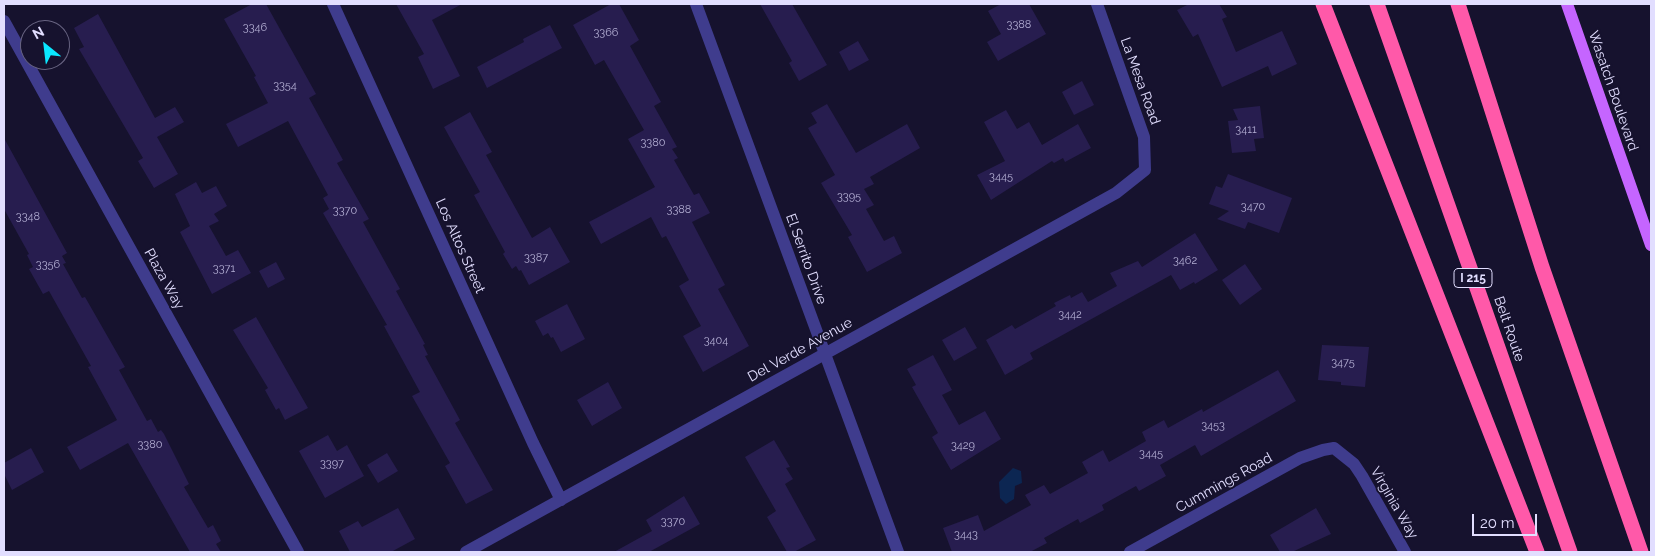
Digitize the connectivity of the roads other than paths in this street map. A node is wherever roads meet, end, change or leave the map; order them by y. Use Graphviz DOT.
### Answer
graph roads {
  1 [pos="333,4"];
  2 [pos="696,4"];
  3 [pos="1097,4"];
  4 [pos="1323,4"];
  5 [pos="1377,4"];
  6 [pos="1458,4"];
  7 [pos="1567,4"];
  8 [pos="4,21"];
  9 [pos="1145,170"];
  10 [pos="1651,245"];
  11 [pos="826,353"];
  12 [pos="1334,448"];
  13 [pos="561,500"];
  14 [pos="298,552"];
  15 [pos="466,552"];
  16 [pos="898,552"];
  17 [pos="1130,552"];
  18 [pos="1405,552"];
  19 [pos="1537,552"];
  20 [pos="1570,552"];
  21 [pos="1641,552"];
  1 -- 13 [label="street, Los Altos Street"];
  2 -- 11 [label="street, El Serrito Drive"];
  3 -- 9 [label="street, La Mesa Road"];
  4 -- 19 [label="highway"];
  5 -- 20 [label="highway, Belt Route / I 215"];
  6 -- 21 [label="highway"];
  7 -- 10 [label="main road, Wasatch Boulevard"];
  8 -- 14 [label="street, Plaza Way"];
  9 -- 11 [label="street, Del Verde Avenue"];
  11 -- 13 [label="street, Del Verde Avenue"];
  11 -- 16 [label="street, El Serrito Drive"];
  12 -- 17 [label="street, Cummings Road"];
  12 -- 18 [label="street, Virginia Way"];
  13 -- 15 [label="street, Del Verde Avenue"];
}
